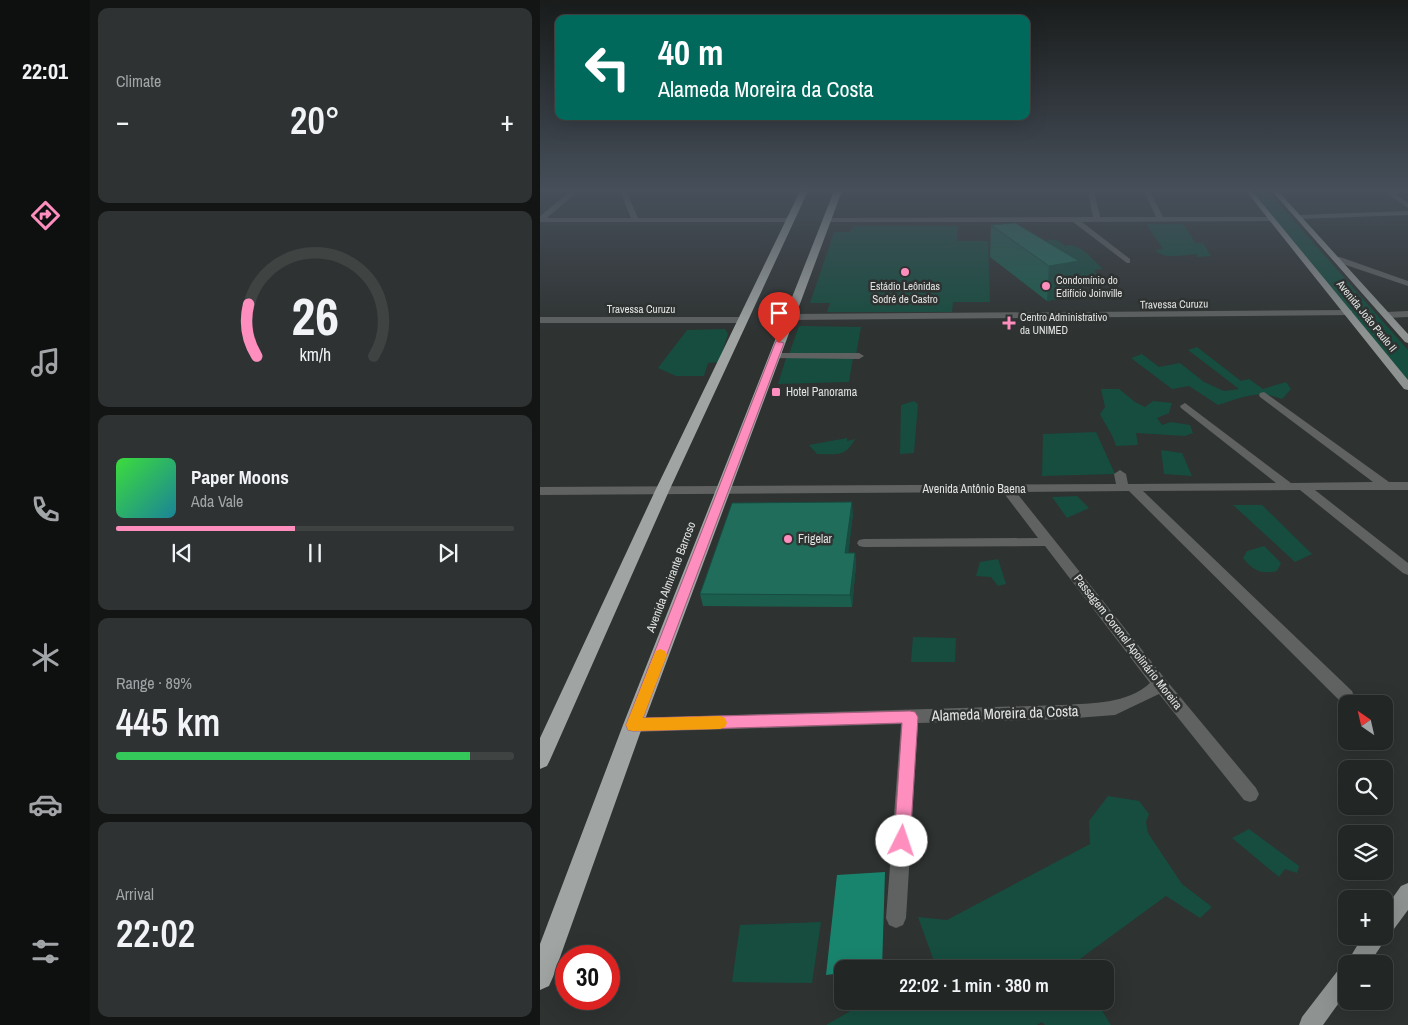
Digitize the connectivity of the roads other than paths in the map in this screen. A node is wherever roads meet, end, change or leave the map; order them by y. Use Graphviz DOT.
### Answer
graph roads {
  1 [pos="781,239"];
  2 [pos="820,239"];
  3 [pos="1100,239"];
  4 [pos="1288,239"];
  5 [pos="1318,239"];
  6 [pos="1337,259"];
  7 [pos="1128,261"];
  8 [pos="1408,284"];
  9 [pos="1349,313"];
  10 [pos="1408,314"];
  11 [pos="1386,315"];
  12 [pos="790,317"];
  13 [pos="540,320"];
  14 [pos="743,320"];
  15 [pos="1408,340"];
  16 [pos="774,356"];
  17 [pos="859,356"];
  18 [pos="1408,387"];
  19 [pos="1264,395"];
  20 [pos="1185,406"];
  21 [pos="1120,474"];
  22 [pos="1387,486"];
  23 [pos="1408,486"];
  24 [pos="1289,487"];
  25 [pos="1303,487"];
  26 [pos="1128,488"];
  27 [pos="1007,489"];
  28 [pos="724,490"];
  29 [pos="540,491"];
  30 [pos="662,491"];
  31 [pos="1049,542"];
  32 [pos="864,543"];
  33 [pos="1408,570"];
  34 [pos="1160,684"];
  35 [pos="1345,695"];
  36 [pos="910,717"];
  37 [pos="633,725"];
  38 [pos="540,760"];
  39 [pos="1250,794"];
  40 [pos="1408,893"];
  41 [pos="1393,914"];
  42 [pos="896,918"];
  43 [pos="540,977"];
  44 [pos="1338,987"];
  45 [pos="1310,1025"];
  1 -- 14 [label="highway"];
  2 -- 12 [label="highway, Avenida Almirante Barroso"];
  3 -- 7 [label="street"];
  4 -- 9 [label="main road, Avenida João Paulo II"];
  5 -- 6 [label="main road, Avenida João Paulo II"];
  6 -- 8 [label="street"];
  6 -- 11 [label="main road, Avenida João Paulo II"];
  9 -- 12 [label="street, Travessa Curuzu"];
  9 -- 18 [label="main road, Avenida João Paulo II"];
  10 -- 11 [label="street"];
  11 -- 15 [label="main road, Avenida João Paulo II"];
  12 -- 16 [label="highway, Avenida Almirante Barroso"];
  13 -- 14 [label="street, Travessa Curuzu"];
  14 -- 30 [label="highway"];
  16 -- 17 [label="street"];
  16 -- 28 [label="highway, Avenida Almirante Barroso"];
  19 -- 22 [label="street"];
  20 -- 24 [label="street"];
  21 -- 26 [label="street"];
  22 -- 23 [label="street, Avenida Antônio Baena"];
  22 -- 25 [label="street, Avenida Antônio Baena"];
  24 -- 25 [label="street, Avenida Antônio Baena"];
  24 -- 26 [label="street, Avenida Antônio Baena"];
  25 -- 33 [label="street"];
  26 -- 27 [label="street, Avenida Antônio Baena"];
  26 -- 35 [label="street"];
  27 -- 28 [label="street, Avenida Antônio Baena"];
  27 -- 31 [label="street, Passagem Coronel Apolinário Moreira"];
  28 -- 30 [label="street, Avenida Antônio Baena"];
  28 -- 37 [label="highway, Avenida Almirante Barroso"];
  29 -- 30 [label="street, Avenida Antônio Baena"];
  30 -- 38 [label="highway"];
  31 -- 32 [label="street"];
  31 -- 34 [label="street, Passagem Coronel Apolinário Moreira"];
  34 -- 36 [label="street, Alameda Moreira da Costa"];
  34 -- 39 [label="street, Passagem Coronel Apolinário Moreira"];
  36 -- 37 [label="street, Alameda Moreira da Costa"];
  36 -- 42 [label="street"];
  37 -- 43 [label="highway, Avenida Almirante Barroso"];
  40 -- 41 [label="main road"];
  44 -- 45 [label="main road"];
}
